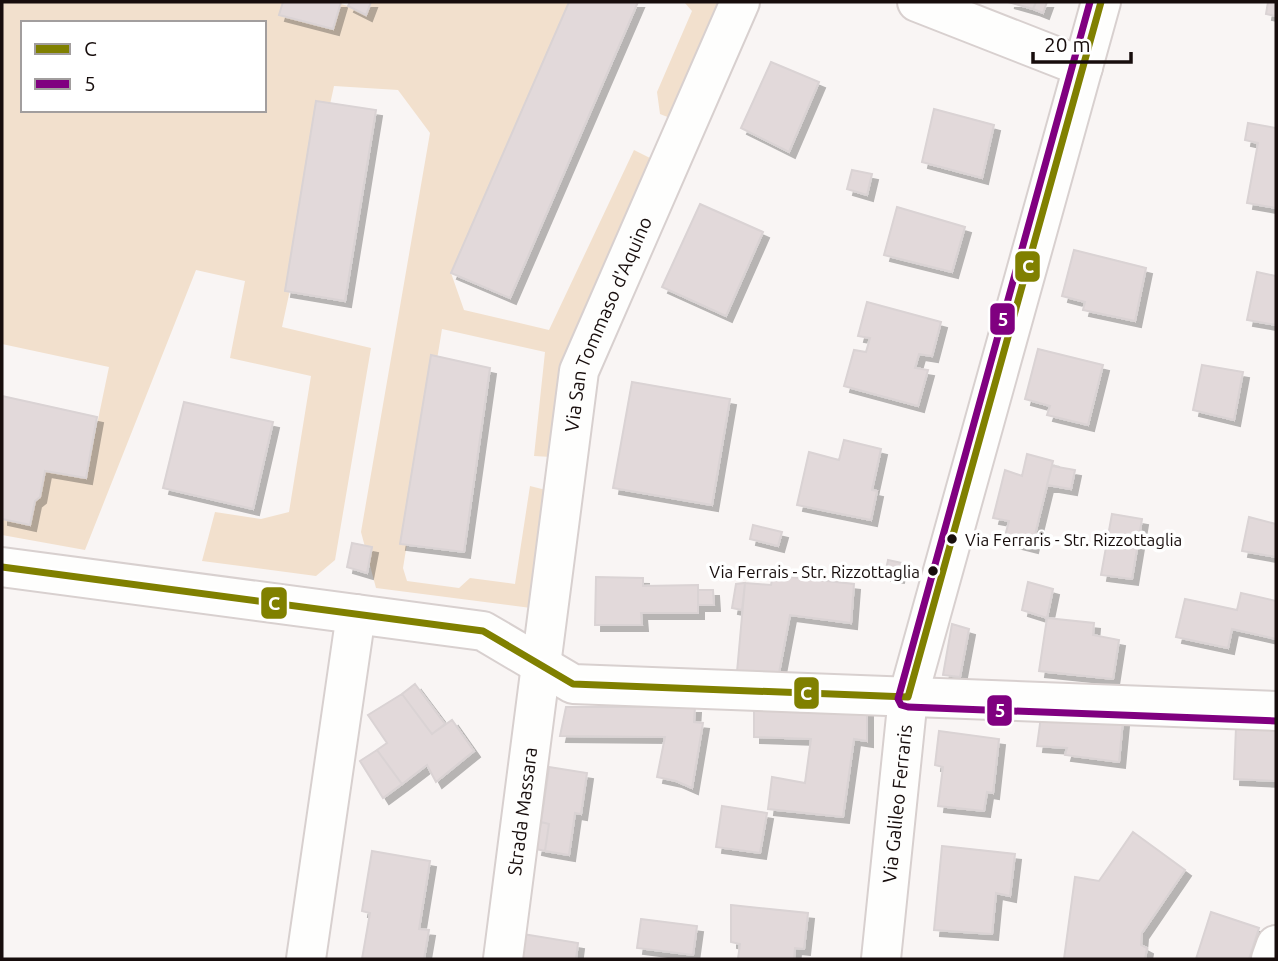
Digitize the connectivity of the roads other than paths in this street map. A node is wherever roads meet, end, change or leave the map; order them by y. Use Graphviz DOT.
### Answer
graph roads {
  1 [pos="740,2"];
  2 [pos="917,2"];
  3 [pos="1101,2"];
  4 [pos="1083,67"];
  5 [pos="2,567"];
  6 [pos="356,614"];
  7 [pos="542,664"];
  8 [pos="908,697"];
  9 [pos="1276,711"];
  10 [pos="1276,945"];
  11 [pos="306,959"];
  12 [pos="503,959"];
  13 [pos="881,959"];
  14 [pos="1271,959"];
  1 -- 7 [label="street, Via San Tommaso d'Aquino"];
  2 -- 4 [label="street"];
  3 -- 4 [label="street, Via Galileo Ferraris"];
  4 -- 8 [label="street, Via Galileo Ferraris"];
  5 -- 6 [label="street"];
  6 -- 7 [label="street"];
  6 -- 11 [label="street"];
  7 -- 8 [label="street"];
  7 -- 12 [label="street, Strada Massara"];
  8 -- 9 [label="street"];
  8 -- 13 [label="street, Via Galileo Ferraris"];
  10 -- 14 [label="street"];
}
